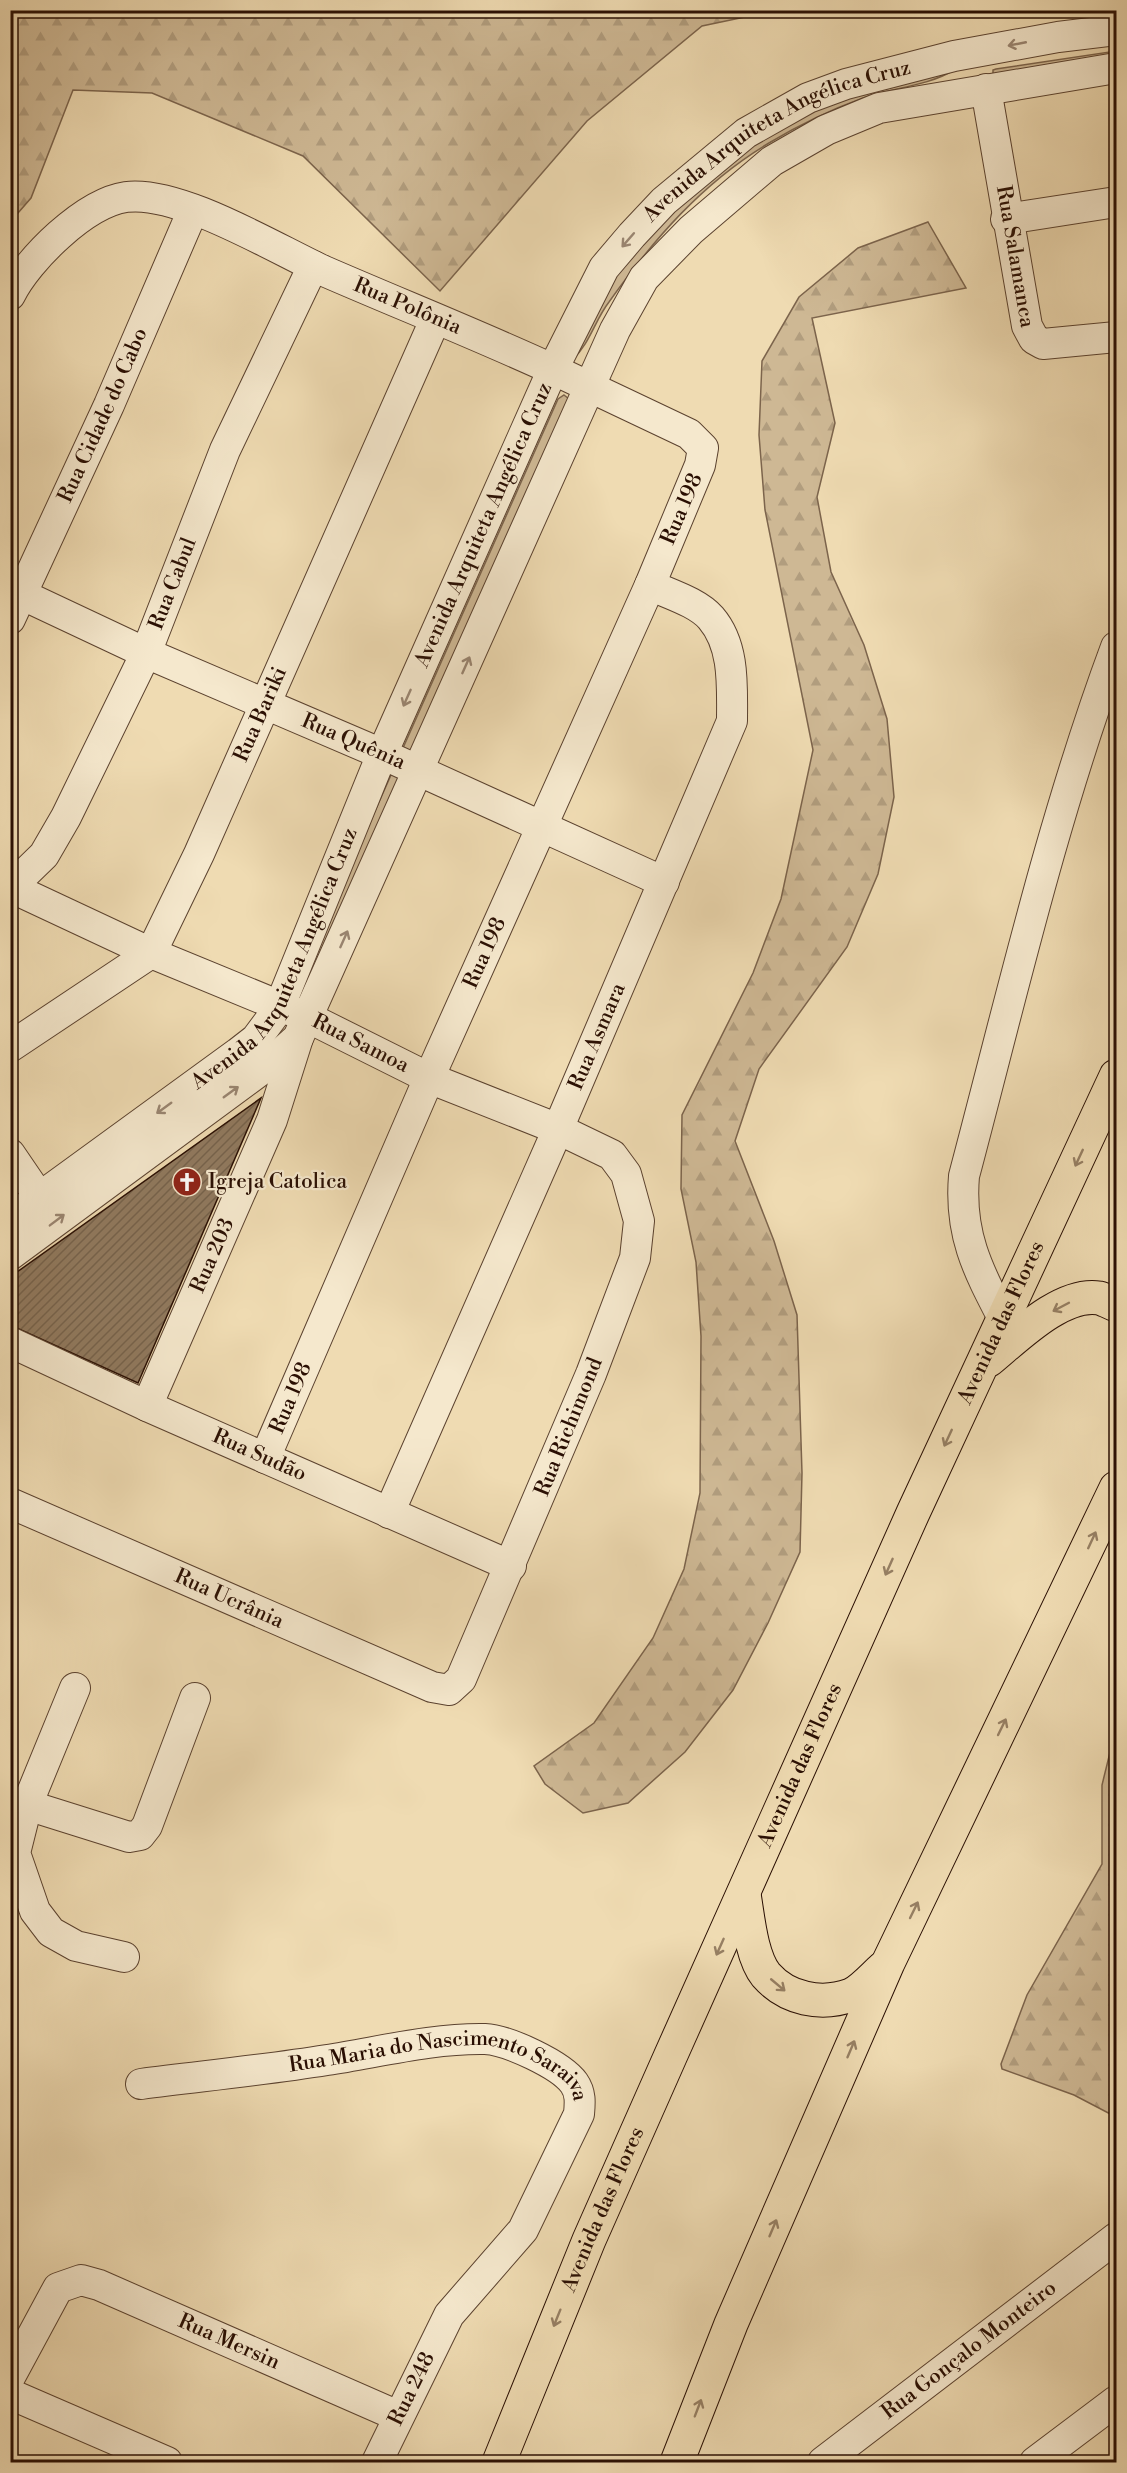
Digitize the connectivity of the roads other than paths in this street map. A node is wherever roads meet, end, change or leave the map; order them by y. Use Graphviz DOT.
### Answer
graph roads {
  1 [pos="1056,24"];
  2 [pos="1116,30"];
  3 [pos="1116,68"];
  4 [pos="986,89"];
  5 [pos="1116,202"];
  6 [pos="193,210"];
  7 [pos="1006,219"];
  8 [pos="312,266"];
  9 [pos="10,295"];
  10 [pos="435,320"];
  11 [pos="1116,337"];
  12 [pos="553,369"];
  13 [pos="590,387"];
  14 [pos="703,448"];
  15 [pos="650,585"];
  16 [pos="14,601"];
  17 [pos="1116,647"];
  18 [pos="146,653"];
  19 [pos="265,704"];
  20 [pos="382,754"];
  21 [pos="419,772"];
  22 [pos="542,825"];
  23 [pos="664,882"];
  24 [pos="11,888"];
  25 [pos="151,953"];
  26 [pos="279,1008"];
  27 [pos="303,1028"];
  28 [pos="10,1047"];
  29 [pos="1116,1076"];
  30 [pos="429,1078"];
  31 [pos="558,1129"];
  32 [pos="10,1154"];
  33 [pos="612,1155"];
  34 [pos="40,1198"];
  35 [pos="10,1219"];
  36 [pos="10,1255"];
  37 [pos="1116,1305"];
  38 [pos="1004,1320"];
  39 [pos="10,1342"];
  40 [pos="981,1366"];
  41 [pos="147,1406"];
  42 [pos="265,1458"];
  43 [pos="1116,1488"];
  44 [pos="10,1503"];
  45 [pos="389,1513"];
  46 [pos="510,1566"];
  47 [pos="75,1688"];
  48 [pos="449,1690"];
  49 [pos="195,1698"];
  50 [pos="27,1805"];
  51 [pos="13,1852"];
  52 [pos="744,1894"];
  53 [pos="124,1957"];
  54 [pos="888,1963"];
  55 [pos="141,2084"];
  56 [pos="1116,2238"];
  57 [pos="449,2316"];
  58 [pos="10,2377"];
  59 [pos="10,2394"];
  60 [pos="1116,2401"];
  61 [pos="398,2416"];
  62 [pos="167,2463"];
  63 [pos="377,2463"];
  64 [pos="498,2463"];
  65 [pos="677,2463"];
  66 [pos="823,2463"];
  67 [pos="1035,2463"];
  1 -- 2 [label="street, Avenida Arquiteta Angélica Cruz"];
  1 -- 12 [label="street, Avenida Arquiteta Angélica Cruz, one-way"];
  3 -- 4 [label="street, Avenida Arquiteta Angélica Cruz"];
  4 -- 7 [label="street, Rua Salamanca"];
  4 -- 13 [label="street, Avenida Arquiteta Angélica Cruz"];
  5 -- 7 [label="street"];
  6 -- 8 [label="street, Rua Polônia"];
  6 -- 9 [label="street, Rua Polônia"];
  6 -- 16 [label="street, Rua Cidade do Cabo"];
  7 -- 11 [label="street, Rua Salamanca"];
  8 -- 10 [label="street, Rua Polônia"];
  8 -- 18 [label="street, Rua Cabul"];
  10 -- 12 [label="street, Rua Polônia"];
  10 -- 19 [label="street, Rua Bariki"];
  12 -- 13 [label="street, Rua Polônia"];
  12 -- 20 [label="street, Avenida Arquiteta Angélica Cruz, one-way"];
  13 -- 14 [label="street, Rua Polônia"];
  21 -- 13 [label="street, Avenida Arquiteta Angélica Cruz, one-way"];
  14 -- 15 [label="street, Rua 198"];
  15 -- 22 [label="street, Rua 198"];
  15 -- 23 [label="street, Rua Asmara"];
  16 -- 18 [label="street, Rua Quênia"];
  17 -- 38 [label="street"];
  18 -- 19 [label="street, Rua Quênia"];
  18 -- 24 [label="street, Rua Cabul"];
  19 -- 20 [label="street, Rua Quênia"];
  19 -- 25 [label="street, Rua Bariki"];
  20 -- 21 [label="street, Rua Quênia"];
  20 -- 26 [label="street, Avenida Arquiteta Angélica Cruz"];
  21 -- 22 [label="street, Rua Quênia"];
  27 -- 21 [label="street, Avenida Arquiteta Angélica Cruz, one-way"];
  22 -- 23 [label="street, Rua Quênia"];
  22 -- 30 [label="street, Rua 198"];
  23 -- 31 [label="street, Rua Asmara"];
  24 -- 25 [label="street, Rua Samoa"];
  25 -- 26 [label="street, Rua Samoa"];
  25 -- 28 [label="street"];
  26 -- 27 [label="street, Rua Samoa"];
  26 -- 34 [label="street, Avenida Arquiteta Angélica Cruz, one-way"];
  27 -- 30 [label="street, Rua Samoa"];
  36 -- 27 [label="street, Avenida Arquiteta Angélica Cruz, one-way"];
  27 -- 41 [label="street, Rua 203"];
  29 -- 38 [label="main road, Avenida das Flores, one-way"];
  30 -- 31 [label="street, Rua Samoa"];
  30 -- 42 [label="street, Rua 198"];
  31 -- 33 [label="street, Rua Samoa"];
  31 -- 45 [label="street, Rua Asmara"];
  32 -- 34 [label="street"];
  33 -- 46 [label="street, Rua Richimond"];
  34 -- 35 [label="street, Avenida Arquiteta Angélica Cruz"];
  37 -- 40 [label="main road, one-way"];
  38 -- 40 [label="main road, Avenida das Flores"];
  39 -- 41 [label="street, Rua Sudão"];
  40 -- 52 [label="main road, Avenida das Flores, one-way"];
  41 -- 42 [label="street, Rua Sudão"];
  42 -- 45 [label="street, Rua Sudão"];
  54 -- 43 [label="main road, one-way"];
  44 -- 48 [label="street, Rua Ucrânia"];
  45 -- 46 [label="street, Rua Sudão"];
  46 -- 48 [label="street, Rua Richimond"];
  47 -- 50 [label="street"];
  49 -- 50 [label="street"];
  50 -- 51 [label="street"];
  51 -- 53 [label="street"];
  52 -- 54 [label="main road, one-way"];
  52 -- 64 [label="main road, Avenida das Flores, one-way"];
  65 -- 54 [label="main road, one-way"];
  55 -- 57 [label="street, Rua Maria do Nascimento Saraiva"];
  56 -- 66 [label="street, Rua Gonçalo Monteiro"];
  57 -- 61 [label="street, Rua 248"];
  58 -- 61 [label="street, Rua Mersin"];
  59 -- 62 [label="street"];
  60 -- 67 [label="street"];
  61 -- 63 [label="street, Rua 248"];
}
